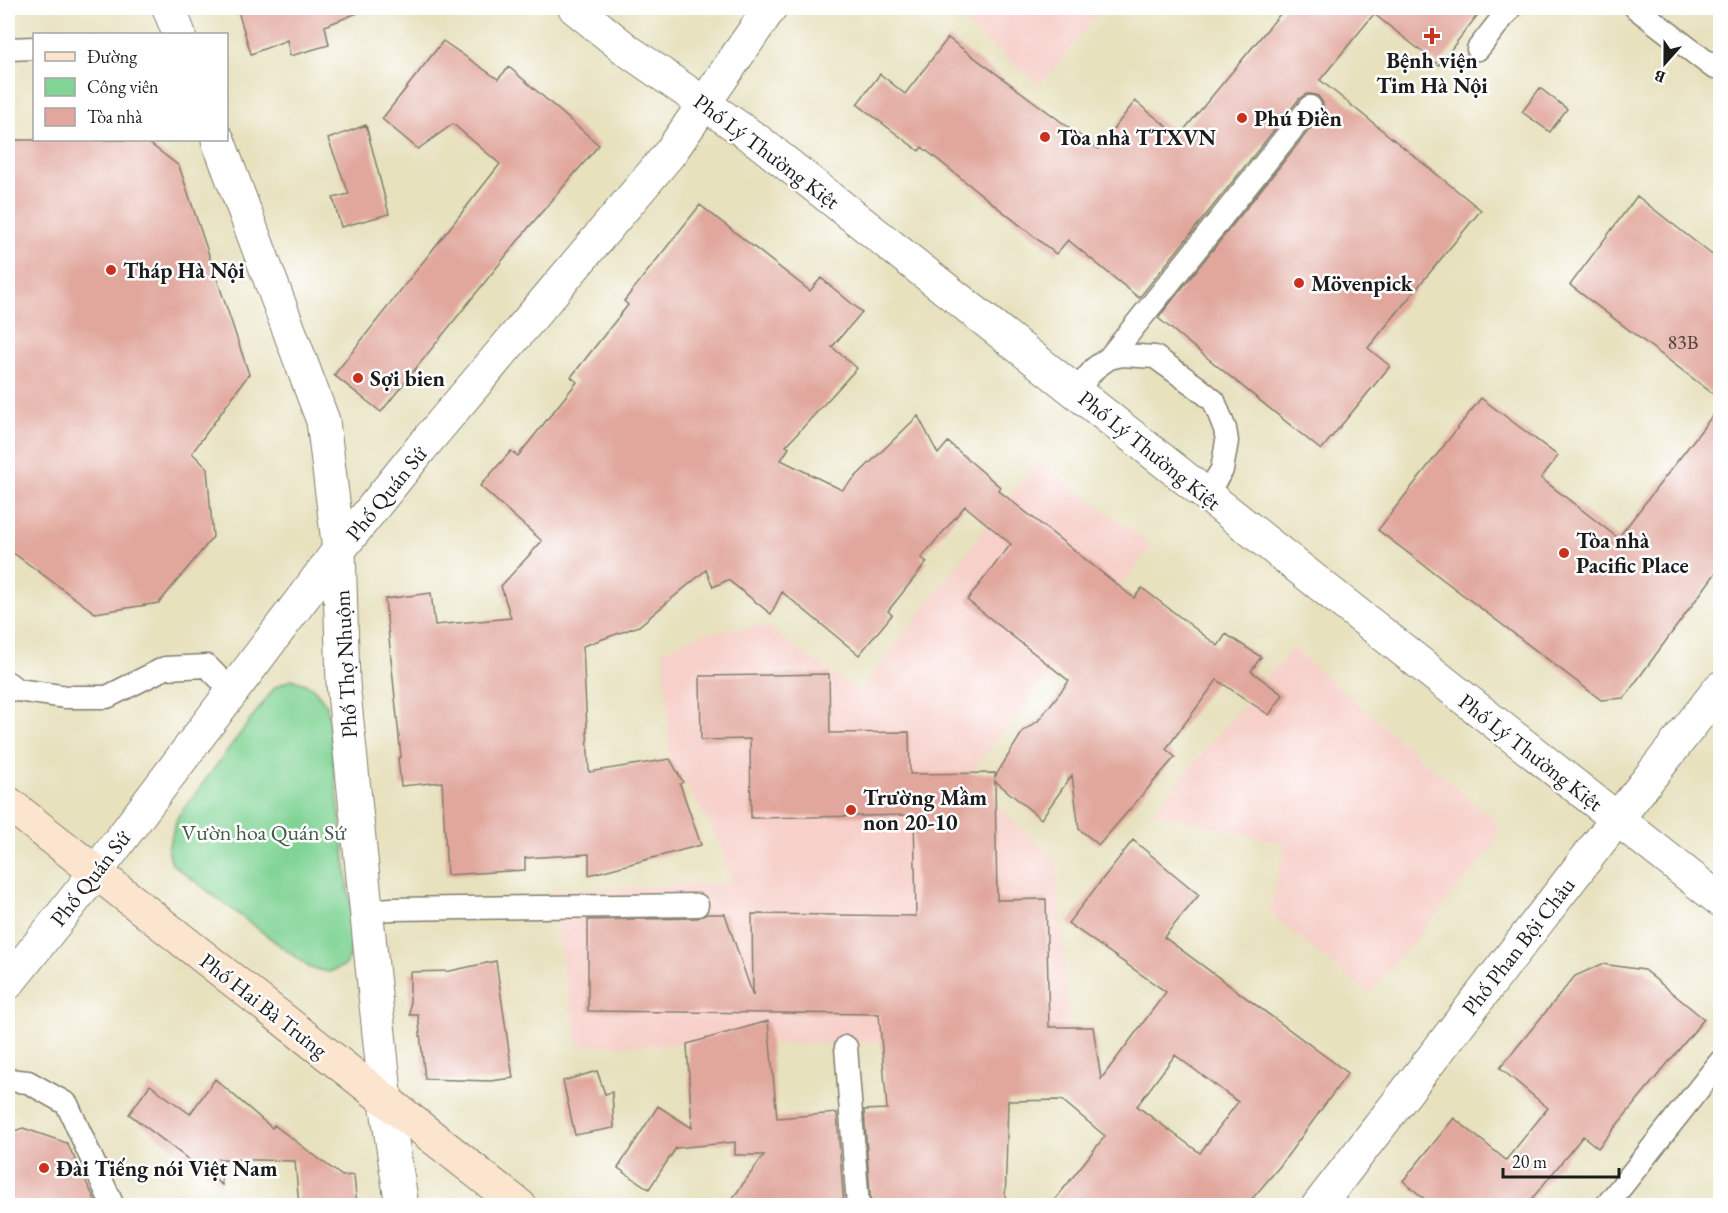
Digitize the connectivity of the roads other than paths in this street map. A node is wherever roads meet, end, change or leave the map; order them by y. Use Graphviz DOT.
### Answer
graph roads {
  1 [pos="169,8"];
  2 [pos="575,8"];
  3 [pos="770,8"];
  4 [pos="1510,8"];
  5 [pos="1636,8"];
  6 [pos="179,33"];
  7 [pos="33,48"];
  8 [pos="8,49"];
  9 [pos="1478,49"];
  10 [pos="1713,67"];
  11 [pos="704,102"];
  12 [pos="1310,107"];
  13 [pos="218,141"];
  14 [pos="1109,358"];
  15 [pos="1076,391"];
  16 [pos="1206,494"];
  17 [pos="339,550"];
  18 [pos="1720,688"];
  19 [pos="11,691"];
  20 [pos="233,692"];
  21 [pos="8,803"];
  22 [pos="1617,819"];
  23 [pos="96,872"];
  24 [pos="1720,900"];
  25 [pos="697,905"];
  26 [pos="366,911"];
  27 [pos="8,984"];
  28 [pos="846,1047"];
  29 [pos="1720,1062"];
  30 [pos="8,1080"];
  31 [pos="386,1102"];
  32 [pos="113,1206"];
  33 [pos="402,1206"];
  34 [pos="520,1206"];
  35 [pos="858,1206"];
  36 [pos="1318,1206"];
  37 [pos="1606,1206"];
  1 -- 6 [label="street"];
  2 -- 11 [label="street, Phố Lý Thường Kiệt"];
  3 -- 11 [label="street, Phố Quán Sứ"];
  4 -- 9 [label="lane"];
  5 -- 10 [label="lane"];
  7 -- 8 [label="lane"];
  11 -- 15 [label="street, Phố Lý Thường Kiệt"];
  11 -- 17 [label="street, Phố Quán Sứ"];
  12 -- 14 [label="lane"];
  13 -- 17 [label="street, Phố Thợ Nhuộm"];
  14 -- 15 [label="lane"];
  14 -- 16 [label="lane"];
  15 -- 16 [label="street, Phố Lý Thường Kiệt"];
  16 -- 22 [label="street, Phố Lý Thường Kiệt"];
  17 -- 20 [label="street, Phố Quán Sứ"];
  17 -- 26 [label="street, Phố Thợ Nhuộm"];
  18 -- 22 [label="street, Phố Phan Bội Châu"];
  19 -- 20 [label="lane"];
  20 -- 23 [label="street, Phố Quán Sứ"];
  21 -- 23 [label="main road, Phố Hai Bà Trưng"];
  22 -- 24 [label="street, Phố Lý Thường Kiệt"];
  22 -- 36 [label="street, Phố Phan Bội Châu"];
  23 -- 27 [label="street, Phố Quán Sứ"];
  23 -- 31 [label="main road, Phố Hai Bà Trưng"];
  25 -- 26 [label="lane"];
  26 -- 31 [label="street, Phố Thợ Nhuộm"];
  28 -- 35 [label="lane"];
  29 -- 37 [label="lane"];
  30 -- 32 [label="lane"];
  31 -- 33 [label="street, Phố Thợ Nhuộm"];
  31 -- 34 [label="main road, Phố Hai Bà Trưng"];
}
